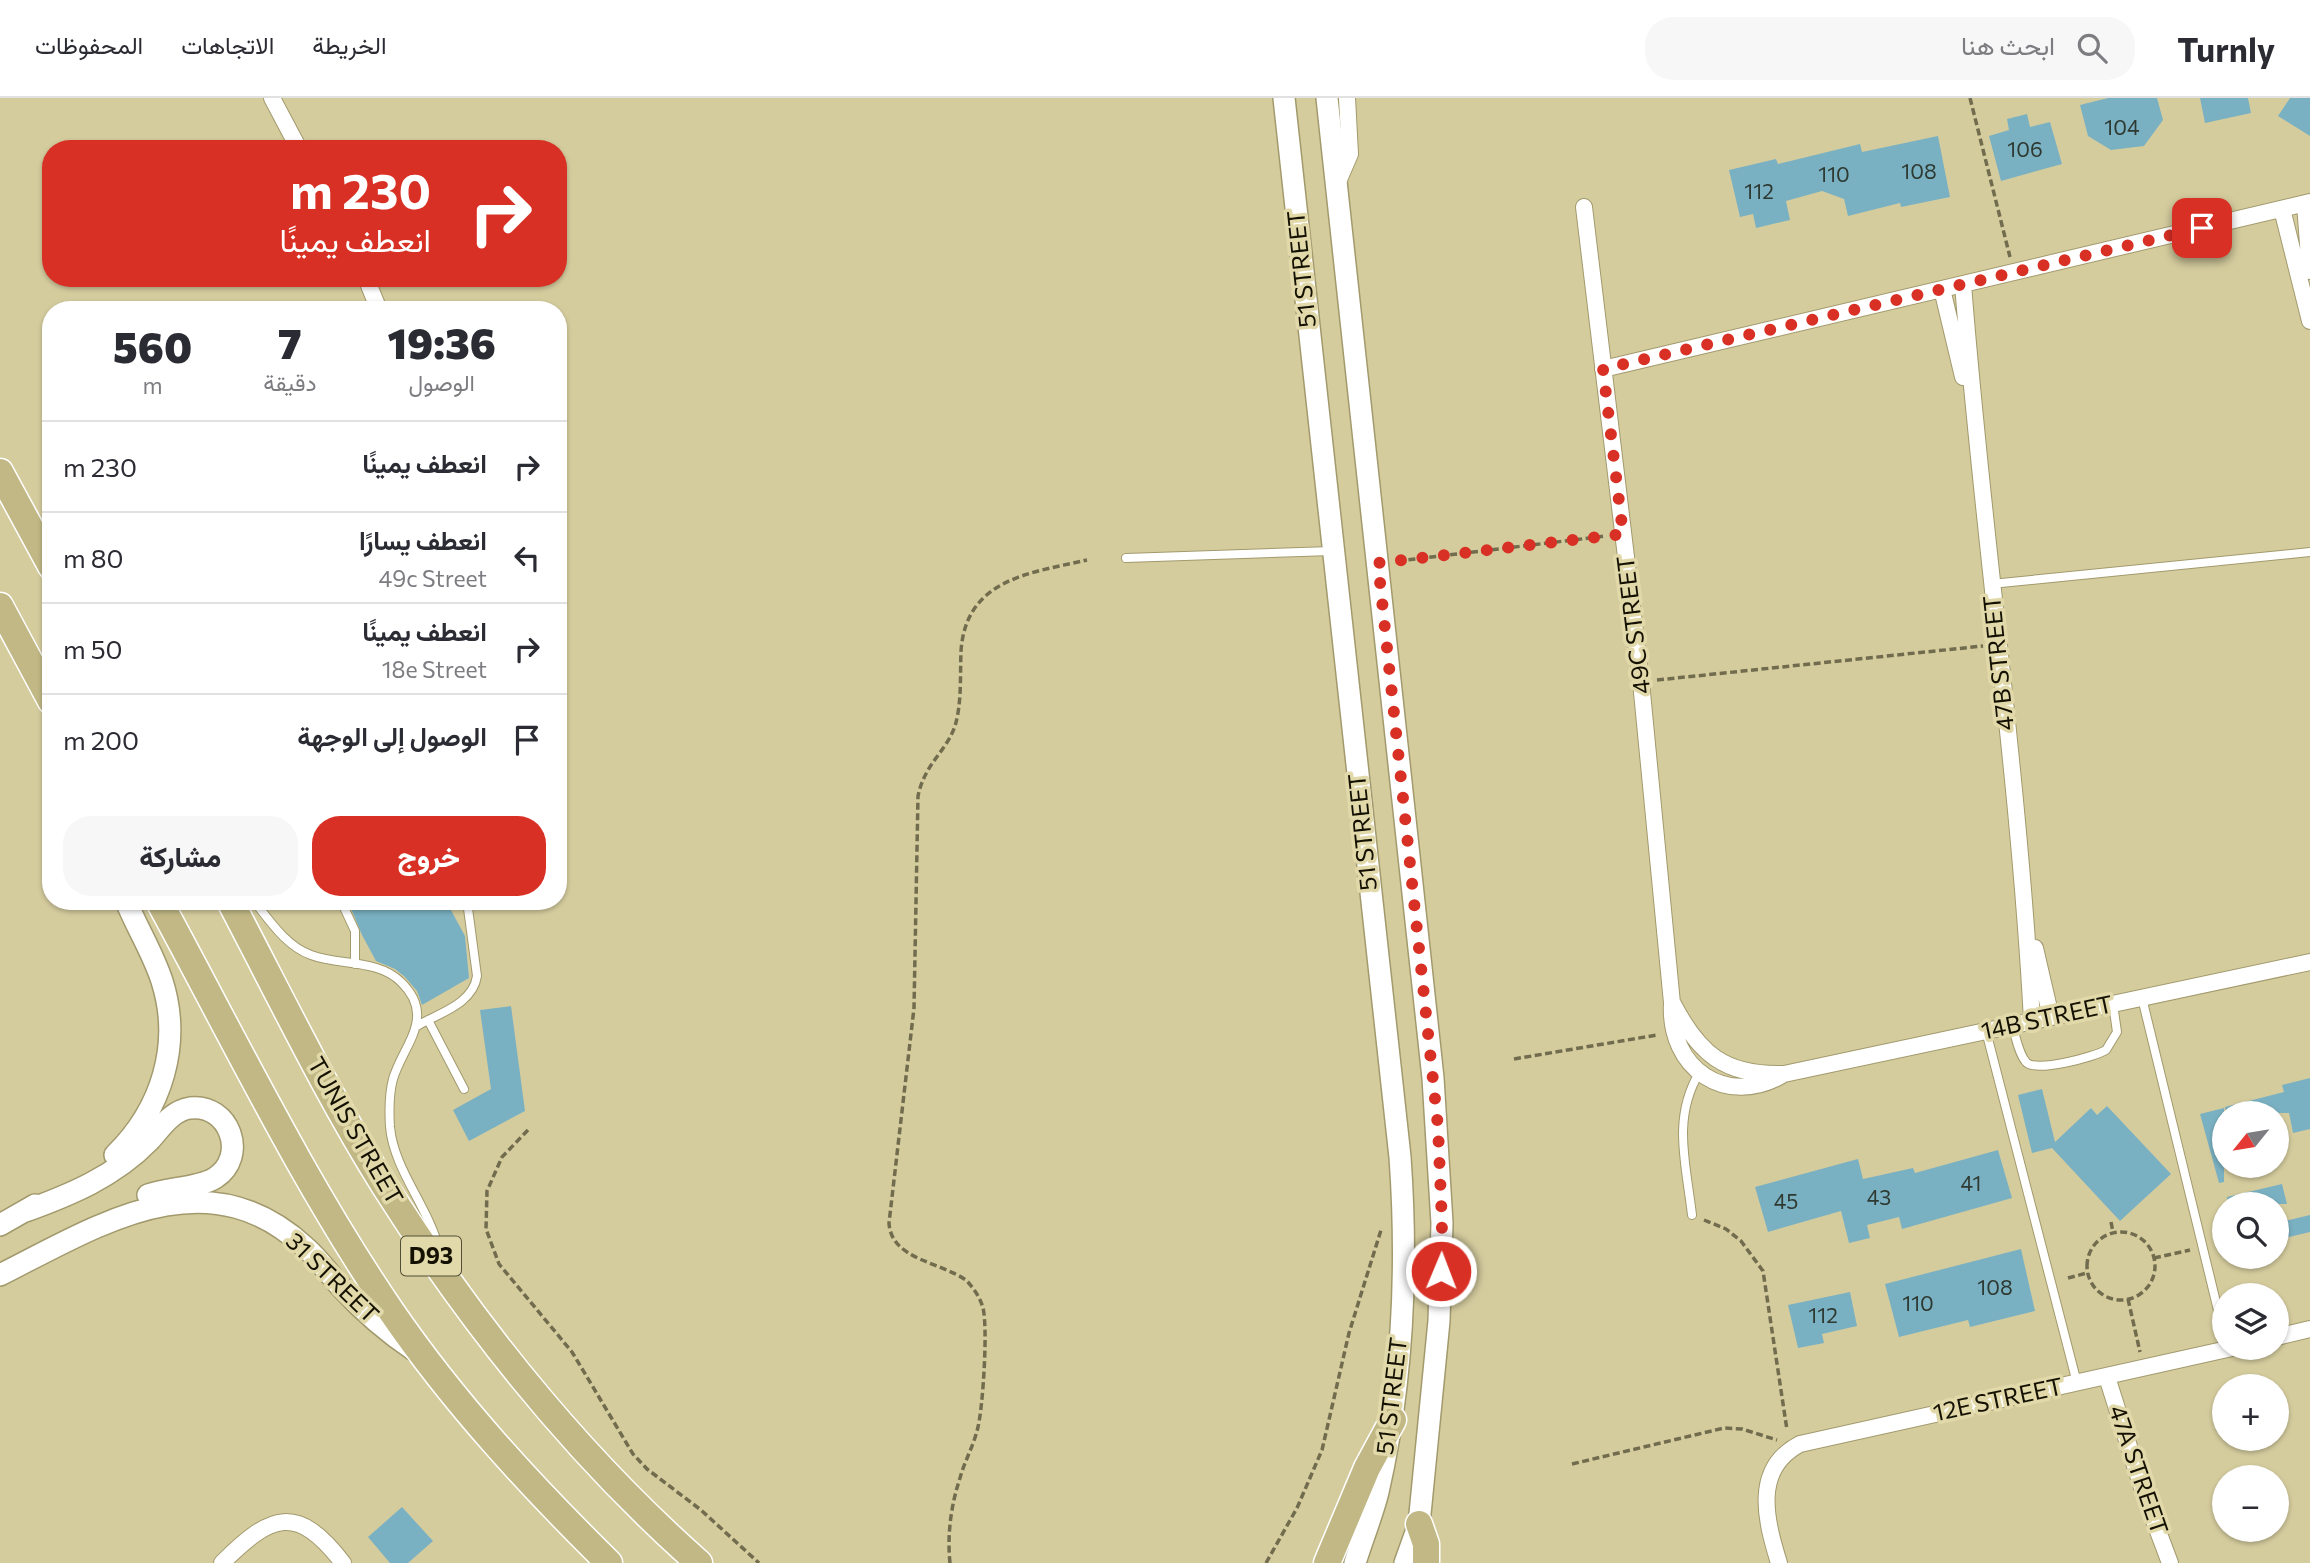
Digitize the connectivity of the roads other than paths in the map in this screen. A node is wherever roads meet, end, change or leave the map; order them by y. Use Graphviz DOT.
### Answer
graph roads {
  1 [pos="272,98"];
  2 [pos="1284,98"];
  3 [pos="1327,98"];
  4 [pos="1347,98"];
  5 [pos="294,140"];
  6 [pos="1336,184"];
  7 [pos="2307,203"];
  8 [pos="1584,207"];
  9 [pos="2282,209"];
  10 [pos="2310,271"];
  11 [pos="1963,284"];
  12 [pos="1942,289"];
  13 [pos="2310,321"];
  14 [pos="1603,369"];
  15 [pos="1973,407"];
  16 [pos="0,472"];
  17 [pos="42,549"];
  18 [pos="1332,551"];
  19 [pos="2310,552"];
  20 [pos="1126,558"];
  21 [pos="1991,584"];
  22 [pos="0,606"];
  23 [pos="42,684"];
  24 [pos="130,910"];
  25 [pos="164,910"];
  26 [pos="235,910"];
  27 [pos="261,910"];
  28 [pos="345,910"];
  29 [pos="468,910"];
  30 [pos="2026,919"];
  31 [pos="2310,962"];
  32 [pos="355,964"];
  33 [pos="2142,998"];
  34 [pos="1672,1003"];
  35 [pos="2113,1004"];
  36 [pos="2051,1017"];
  37 [pos="428,1020"];
  38 [pos="2032,1021"];
  39 [pos="2012,1025"];
  40 [pos="417,1026"];
  41 [pos="1986,1031"];
  42 [pos="1710,1056"];
  43 [pos="1699,1073"];
  44 [pos="1784,1074"];
  45 [pos="464,1089"];
  46 [pos="23,1212"];
  47 [pos="1692,1215"];
  48 [pos="0,1225"];
  49 [pos="80,1236"];
  50 [pos="443,1273"];
  51 [pos="0,1275"];
  52 [pos="2213,1283"];
  53 [pos="2310,1329"];
  54 [pos="2289,1334"];
  55 [pos="2212,1349"];
  56 [pos="424,1357"];
  57 [pos="2107,1377"];
  58 [pos="2077,1383"];
  59 [pos="1393,1420"];
  60 [pos="1419,1524"];
  61 [pos="222,1563"];
  62 [pos="343,1563"];
  63 [pos="609,1563"];
  64 [pos="699,1563"];
  65 [pos="1327,1563"];
  66 [pos="1354,1563"];
  67 [pos="1405,1563"];
  68 [pos="1426,1563"];
  69 [pos="1779,1563"];
  70 [pos="2170,1563"];
  1 -- 5 [label="street"];
  2 -- 18 [label="street, 51 STREET"];
  3 -- 6 [label="street, 51 STREET"];
  4 -- 6 [label="street"];
  6 -- 60 [label="street, 51 STREET"];
  7 -- 9 [label="street"];
  7 -- 10 [label="street"];
  8 -- 14 [label="street, 49C STREET"];
  9 -- 11 [label="street"];
  9 -- 13 [label="street"];
  11 -- 12 [label="street"];
  11 -- 15 [label="street, 47B STREET"];
  12 -- 14 [label="street"];
  12 -- 15 [label="street, 47B STREET"];
  14 -- 34 [label="street, 49C STREET"];
  15 -- 21 [label="street, 47B STREET"];
  16 -- 17 [label="main road"];
  18 -- 20 [label="lane"];
  18 -- 59 [label="street, 51 STREET"];
  19 -- 21 [label="lane"];
  21 -- 30 [label="street, 47B STREET"];
  22 -- 23 [label="main road"];
  24 -- 46 [label="street"];
  25 -- 56 [label="main road, D93"];
  26 -- 50 [label="main road, TUNIS STREET / D93"];
  27 -- 32 [label="lane"];
  28 -- 32 [label="lane"];
  29 -- 37 [label="lane"];
  30 -- 36 [label="street, 47B STREET"];
  30 -- 38 [label="street, 47B STREET"];
  31 -- 33 [label="street, 14B STREET"];
  32 -- 40 [label="lane"];
  33 -- 35 [label="street, 14B STREET"];
  33 -- 52 [label="lane"];
  34 -- 42 [label="street, 49C STREET"];
  34 -- 43 [label="street, 49C STREET"];
  35 -- 36 [label="street, 14B STREET"];
  35 -- 39 [label="lane"];
  36 -- 38 [label="street, 14B STREET"];
  37 -- 40 [label="lane"];
  37 -- 45 [label="lane"];
  38 -- 39 [label="street, 14B STREET"];
  39 -- 41 [label="street, 14B STREET"];
  40 -- 50 [label="lane"];
  41 -- 44 [label="street, 14B STREET"];
  41 -- 58 [label="lane"];
  42 -- 44 [label="street, 14B STREET"];
  43 -- 44 [label="street, 14B STREET"];
  43 -- 47 [label="lane"];
  46 -- 48 [label="street"];
  46 -- 49 [label="street"];
  49 -- 51 [label="street, 31 STREET"];
  49 -- 56 [label="street, 31 STREET"];
  50 -- 64 [label="main road, TUNIS STREET / D93"];
  53 -- 54 [label="street"];
  55 -- 57 [label="street, 12E STREET"];
  56 -- 63 [label="main road, D93"];
  57 -- 58 [label="street, 12E STREET"];
  57 -- 70 [label="street, 47A STREET"];
  58 -- 69 [label="street, 12E STREET"];
  59 -- 65 [label="main road"];
  59 -- 66 [label="street, 51 STREET"];
  60 -- 67 [label="street, 51 STREET"];
  60 -- 68 [label="main road"];
  61 -- 62 [label="street"];
}
